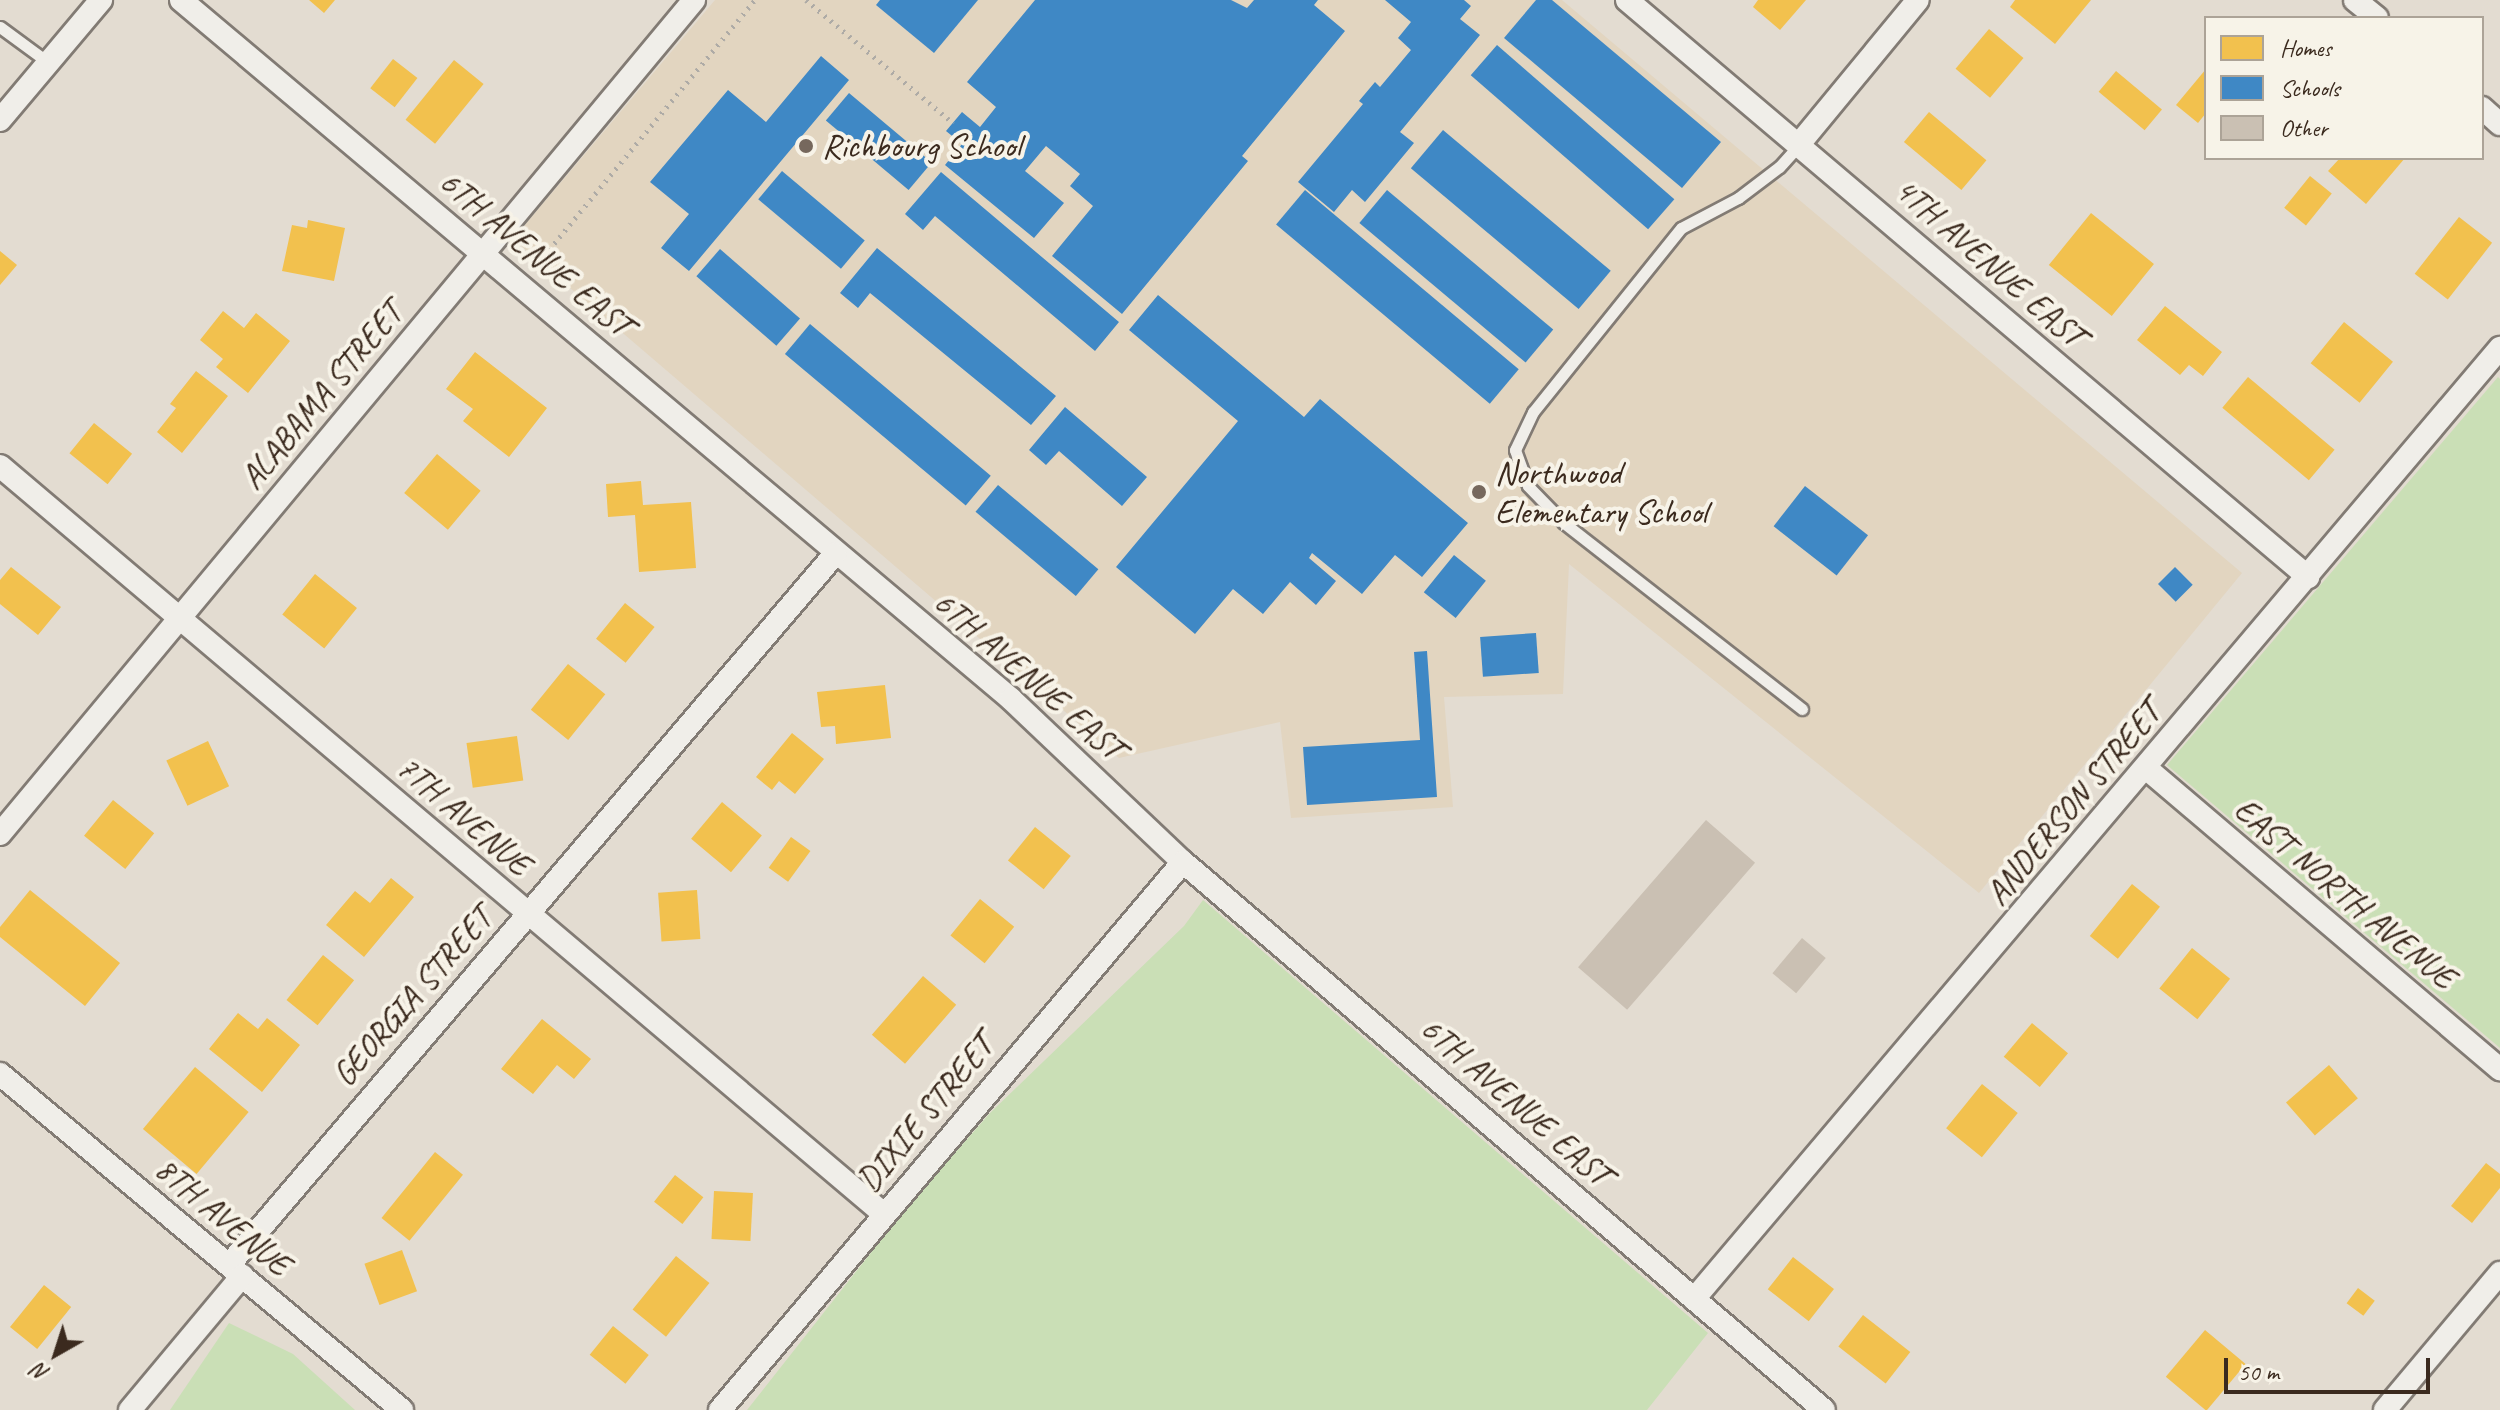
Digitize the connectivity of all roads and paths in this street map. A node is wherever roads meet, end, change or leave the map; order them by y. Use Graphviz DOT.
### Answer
graph roads {
  1 [pos="101,0"];
  2 [pos="181,0"];
  3 [pos="694,0"];
  4 [pos="755,0"];
  5 [pos="806,0"];
  6 [pos="1627,0"];
  7 [pos="1918,0"];
  8 [pos="2355,0"];
  9 [pos="2375,16"];
  10 [pos="0,27"];
  11 [pos="49,63"];
  12 [pos="2484,110"];
  13 [pos="0,120"];
  14 [pos="953,123"];
  15 [pos="2500,124"];
  16 [pos="1800,143"];
  17 [pos="482,254"];
  18 [pos="520,285"];
  19 [pos="2500,348"];
  20 [pos="0,466"];
  21 [pos="835,554"];
  22 [pos="2308,577"];
  23 [pos="180,617"];
  24 [pos="1802,709"];
  25 [pos="2146,768"];
  26 [pos="0,834"];
  27 [pos="1183,862"];
  28 [pos="527,914"];
  29 [pos="2500,1069"];
  30 [pos="0,1074"];
  31 [pos="884,1214"];
  32 [pos="235,1271"];
  33 [pos="2500,1273"];
  34 [pos="1694,1299"];
  35 [pos="130,1410"];
  36 [pos="402,1410"];
  37 [pos="720,1410"];
  38 [pos="1824,1410"];
  39 [pos="2385,1410"];
  1 -- 11 [label="street"];
  2 -- 17 [label="street, 6TH AVENUE EAST"];
  3 -- 17 [label="street, ALABAMA STREET"];
  4 -- 18 [label="path"];
  5 -- 14 [label="path"];
  6 -- 16 [label="street, 4TH AVENUE EAST"];
  7 -- 16 [label="street"];
  8 -- 9 [label="street"];
  10 -- 11 [label="lane"];
  11 -- 13 [label="street"];
  12 -- 15 [label="street"];
  16 -- 22 [label="street, 4TH AVENUE EAST"];
  16 -- 24 [label="lane"];
  17 -- 18 [label="street, 6TH AVENUE EAST"];
  17 -- 23 [label="street, ALABAMA STREET"];
  18 -- 21 [label="street, 6TH AVENUE EAST"];
  19 -- 22 [label="street, ANDERSON STREET"];
  20 -- 23 [label="street, 7TH AVENUE"];
  21 -- 27 [label="street, 6TH AVENUE EAST"];
  21 -- 28 [label="street, GEORGIA STREET"];
  22 -- 25 [label="street, ANDERSON STREET"];
  23 -- 26 [label="street, ALABAMA STREET"];
  23 -- 28 [label="street, 7TH AVENUE"];
  25 -- 29 [label="street, EAST NORTH AVENUE"];
  25 -- 34 [label="street, ANDERSON STREET"];
  27 -- 31 [label="street, DIXIE STREET"];
  27 -- 34 [label="street, 6TH AVENUE EAST"];
  28 -- 31 [label="street, 7TH AVENUE"];
  28 -- 32 [label="street, GEORGIA STREET"];
  30 -- 32 [label="street, 8TH AVENUE"];
  31 -- 37 [label="street, DIXIE STREET"];
  32 -- 35 [label="street, GEORGIA STREET"];
  32 -- 36 [label="street, 8TH AVENUE"];
  33 -- 39 [label="street"];
  34 -- 38 [label="street, 6TH AVENUE EAST"];
}
